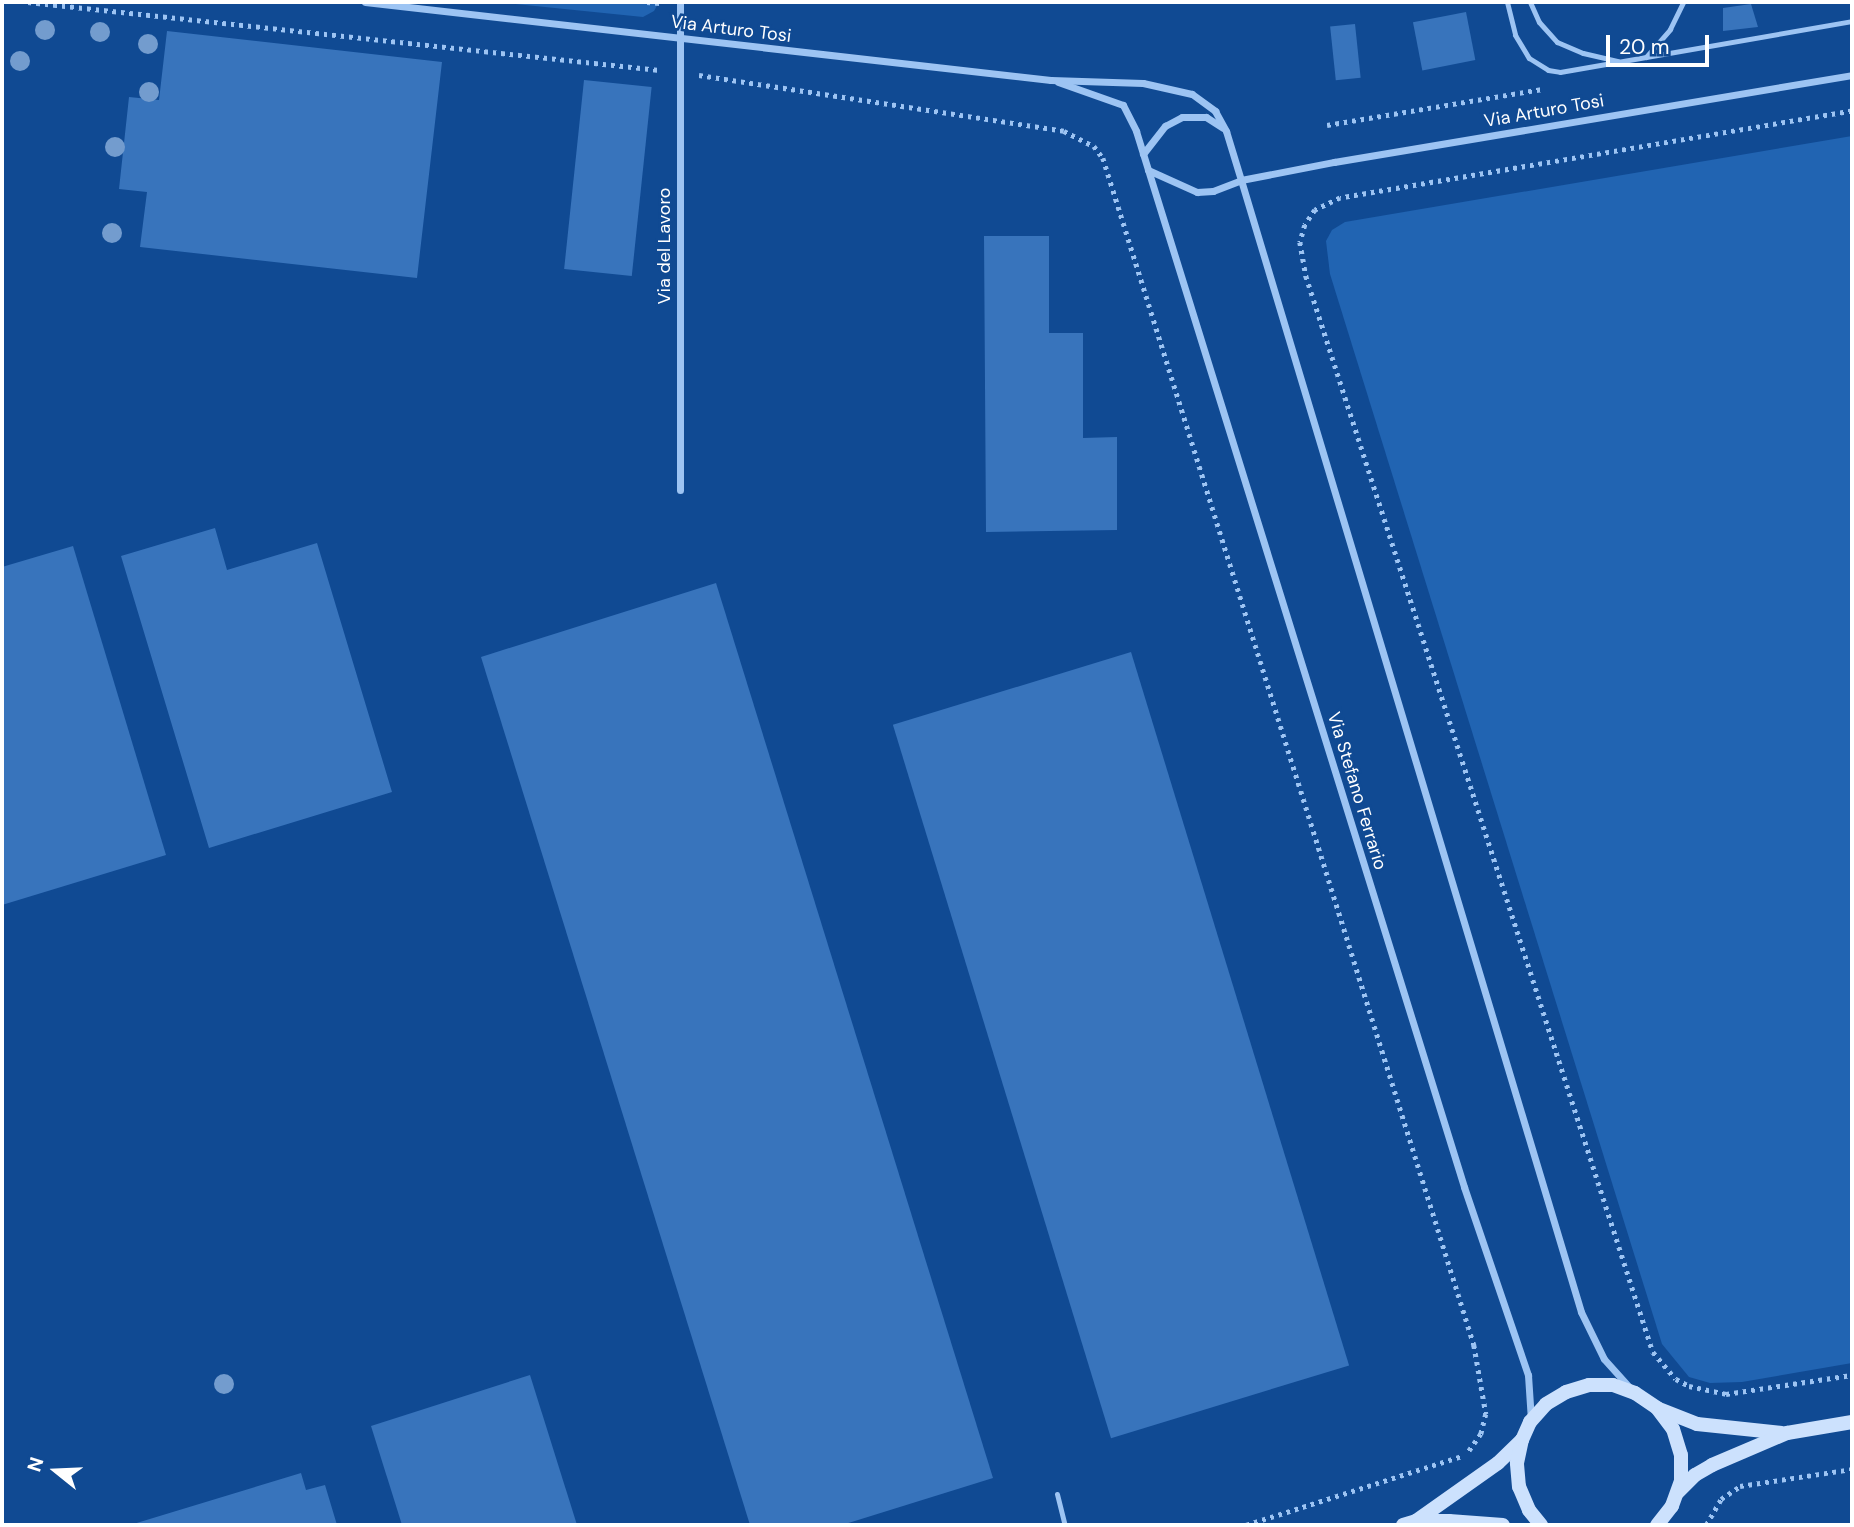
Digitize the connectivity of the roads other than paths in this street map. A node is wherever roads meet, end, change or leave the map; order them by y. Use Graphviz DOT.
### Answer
graph roads {
  1 [pos="365,2"];
  2 [pos="680,2"];
  3 [pos="1507,2"];
  4 [pos="1530,2"];
  5 [pos="1683,2"];
  6 [pos="1852,21"];
  7 [pos="680,40"];
  8 [pos="1646,57"];
  9 [pos="1621,61"];
  10 [pos="1852,75"];
  11 [pos="1051,80"];
  12 [pos="1226,131"];
  13 [pos="1143,154"];
  14 [pos="1148,170"];
  15 [pos="1241,180"];
  16 [pos="680,490"];
  17 [pos="1635,1393"];
  18 [pos="1657,1408"];
  19 [pos="1530,1422"];
  20 [pos="1852,1422"];
  21 [pos="1787,1433"];
  22 [pos="1522,1440"];
  23 [pos="1057,1494"];
  24 [pos="1674,1500"];
  25 [pos="1409,1523"];
  26 [pos="1065,1525"];
  27 [pos="1503,1525"];
  28 [pos="1541,1525"];
  29 [pos="1657,1525"];
  30 [pos="1664,1525"];
  1 -- 7 [label="street, Via Arturo Tosi"];
  2 -- 7 [label="street, Via del Lavoro"];
  3 -- 9 [label="lane"];
  4 -- 9 [label="lane"];
  5 -- 8 [label="lane"];
  6 -- 8 [label="lane"];
  7 -- 11 [label="street, Via Arturo Tosi"];
  7 -- 16 [label="street, Via del Lavoro"];
  8 -- 9 [label="lane"];
  10 -- 15 [label="street, Via Arturo Tosi"];
  11 -- 12 [label="street, Via Arturo Tosi"];
  11 -- 13 [label="street, Via Arturo Tosi"];
  12 -- 13 [label="street"];
  12 -- 15 [label="street, Via Arturo Tosi"];
  13 -- 14 [label="street, Via Arturo Tosi"];
  14 -- 15 [label="street, Via Arturo Tosi"];
  14 -- 19 [label="street, Via Stefano Ferrario"];
  15 -- 17 [label="street"];
  17 -- 18 [label="street"];
  17 -- 19 [label="street"];
  18 -- 21 [label="street"];
  18 -- 24 [label="street"];
  19 -- 22 [label="street"];
  20 -- 21 [label="street"];
  21 -- 24 [label="street"];
  22 -- 25 [label="street"];
  22 -- 28 [label="street"];
  23 -- 26 [label="lane"];
  24 -- 29 [label="street"];
  24 -- 30 [label="street"];
  25 -- 27 [label="street"];
}
